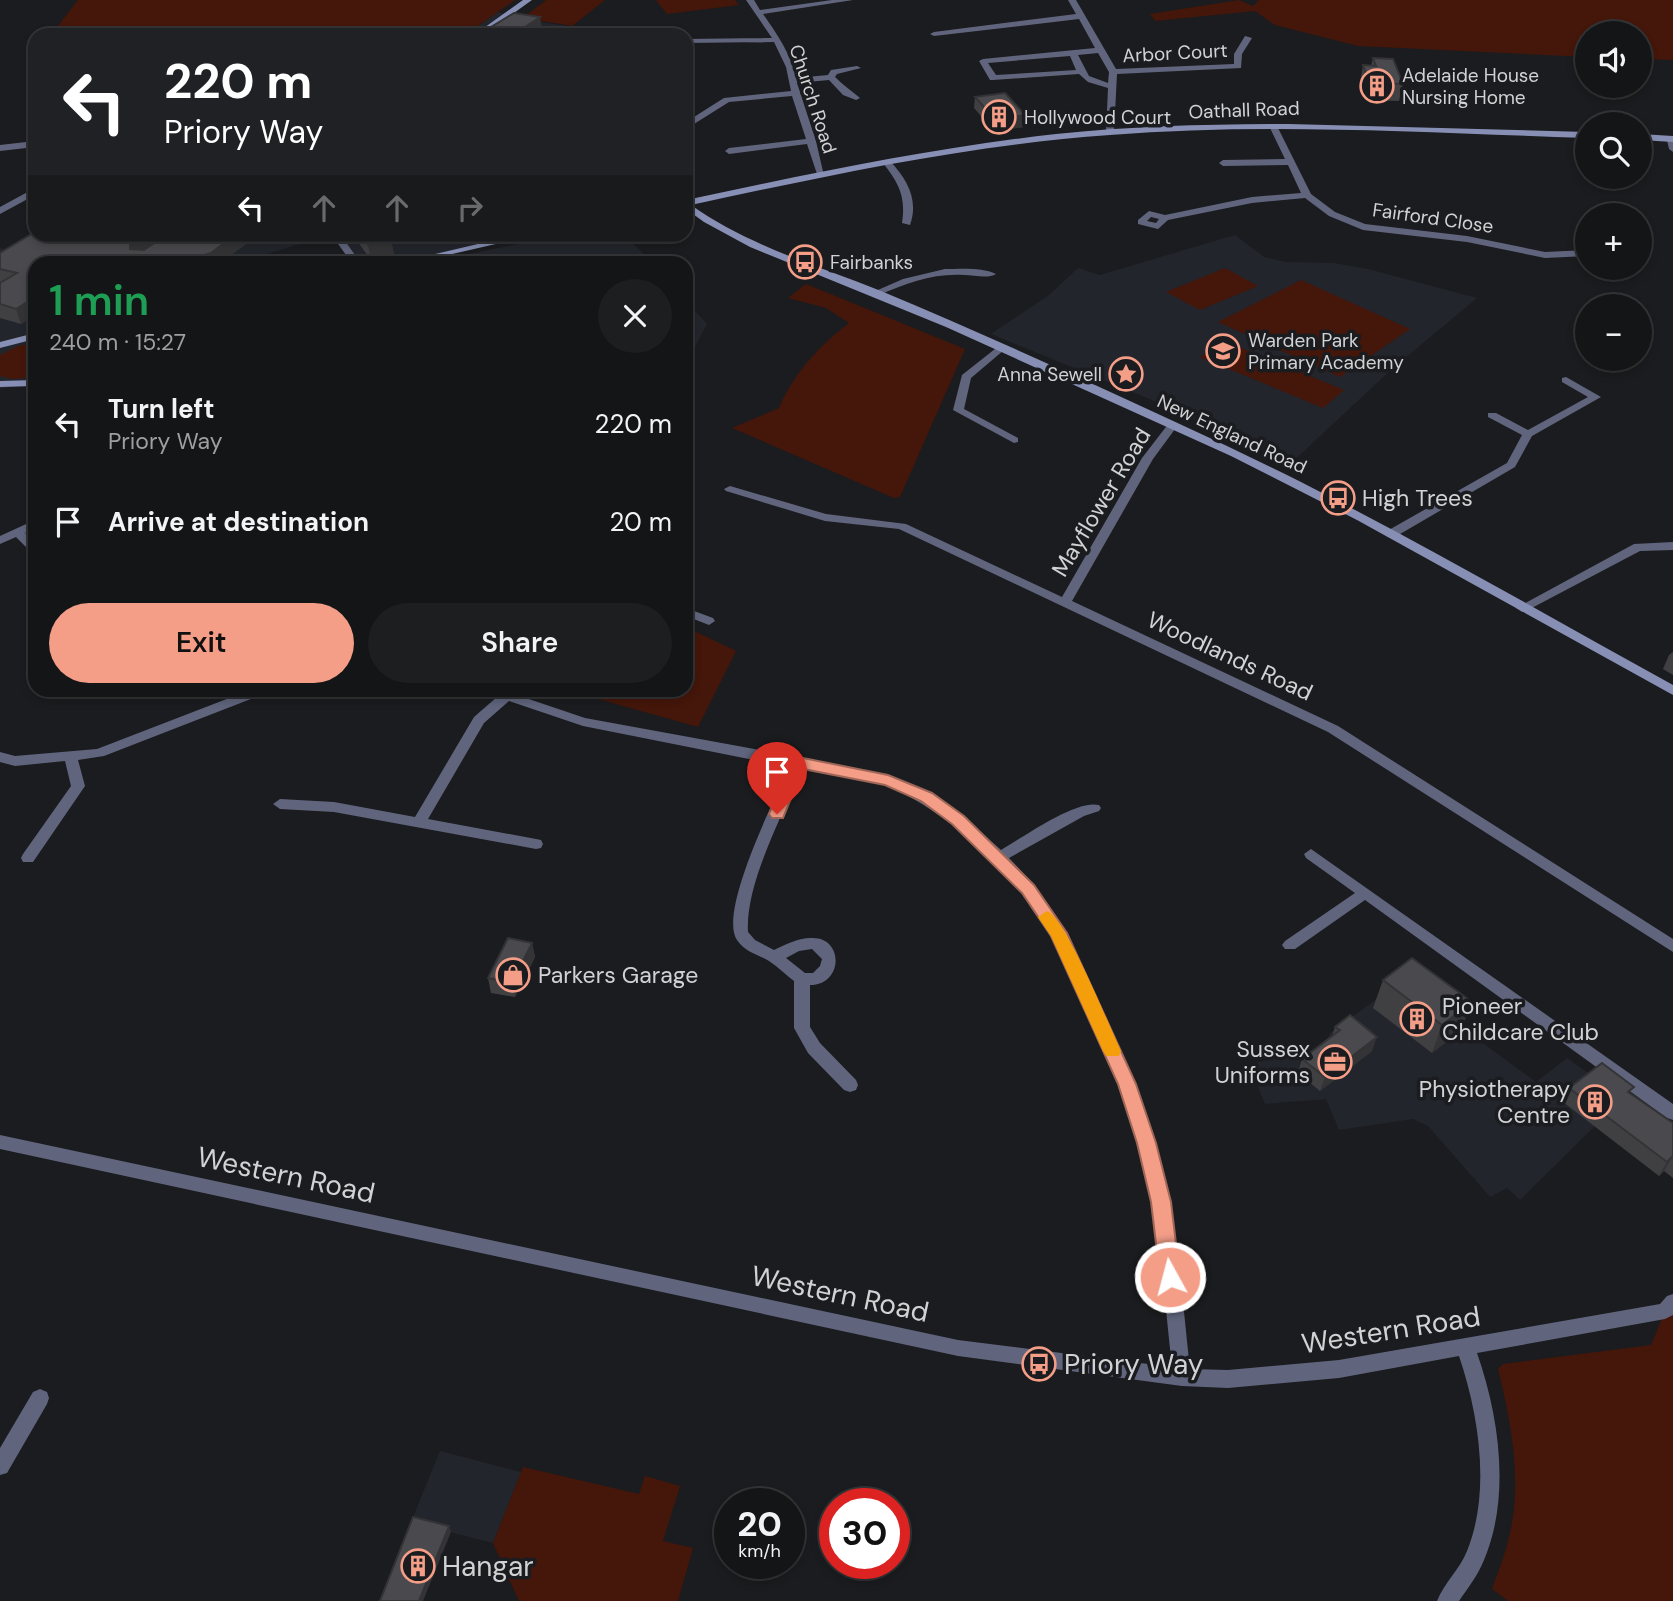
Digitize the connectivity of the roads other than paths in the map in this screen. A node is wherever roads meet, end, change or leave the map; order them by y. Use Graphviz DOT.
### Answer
graph roads {
  1 [pos="528,0"];
  2 [pos="750,0"];
  3 [pos="849,0"];
  4 [pos="1072,0"];
  5 [pos="839,1"];
  6 [pos="760,12"];
  7 [pos="1082,16"];
  8 [pos="488,28"];
  9 [pos="934,34"];
  10 [pos="1248,38"];
  11 [pos="777,40"];
  12 [pos="693,41"];
  13 [pos="1100,50"];
  14 [pos="1073,53"];
  15 [pos="856,68"];
  16 [pos="1080,72"];
  17 [pos="1113,72"];
  18 [pos="831,77"];
  19 [pos="792,81"];
  20 [pos="1112,86"];
  21 [pos="795,93"];
  22 [pos="856,98"];
  23 [pos="693,122"];
  24 [pos="1273,126"];
  25 [pos="1110,132"];
  26 [pos="1575,135"];
  27 [pos="1652,138"];
  28 [pos="1671,139"];
  29 [pos="812,141"];
  30 [pos="28,145"];
  31 [pos="0,148"];
  32 [pos="1673,149"];
  33 [pos="729,151"];
  34 [pos="1291,162"];
  35 [pos="887,163"];
  36 [pos="1223,163"];
  37 [pos="821,174"];
  38 [pos="28,195"];
  39 [pos="1307,195"];
  40 [pos="693,202"];
  41 [pos="693,210"];
  42 [pos="0,211"];
  43 [pos="1165,218"];
  44 [pos="907,223"];
  45 [pos="499,242"];
  46 [pos="1575,255"];
  47 [pos="433,256"];
  48 [pos="991,274"];
  49 [pos="876,293"];
  50 [pos="28,332"];
  51 [pos="28,338"];
  52 [pos="6,343"];
  53 [pos="1000,348"];
  54 [pos="1566,380"];
  55 [pos="28,384"];
  56 [pos="3,386"];
  57 [pos="1492,415"];
  58 [pos="1173,425"];
  59 [pos="1528,434"];
  60 [pos="1014,440"];
  61 [pos="1465,475"];
  62 [pos="1481,482"];
  63 [pos="730,489"];
  64 [pos="28,527"];
  65 [pos="18,531"];
  66 [pos="1391,534"];
  67 [pos="0,540"];
  68 [pos="28,542"];
  69 [pos="1673,546"];
  70 [pos="1066,601"];
  71 [pos="1522,608"];
  72 [pos="693,615"];
  73 [pos="709,621"];
  74 [pos="1673,691"];
  75 [pos="240,697"];
  76 [pos="507,697"];
  77 [pos="511,697"];
  78 [pos="0,757"];
  79 [pos="71,757"];
  80 [pos="798,762"];
  81 [pos="280,804"];
  82 [pos="1094,808"];
  83 [pos="420,821"];
  84 [pos="536,844"];
  85 [pos="1311,854"];
  86 [pos="999,857"];
  87 [pos="29,858"];
  88 [pos="1365,893"];
  89 [pos="1290,944"];
  90 [pos="1673,946"];
  91 [pos="774,957"];
  92 [pos="802,979"];
  93 [pos="850,1085"];
  94 [pos="1673,1113"];
  95 [pos="0,1142"];
  96 [pos="1673,1302"];
  97 [pos="1466,1348"];
  98 [pos="1182,1377"];
  99 [pos="40,1398"];
  100 [pos="0,1466"];
  101 [pos="1447,1601"];
  1 -- 8 [label="main road"];
  2 -- 6 [label="street, Church Road"];
  3 -- 5 [label="street"];
  4 -- 7 [label="street"];
  5 -- 6 [label="street"];
  6 -- 11 [label="street, Church Road"];
  7 -- 9 [label="street"];
  7 -- 13 [label="street"];
  10 -- 17 [label="street, Arbor Court"];
  11 -- 12 [label="street"];
  11 -- 19 [label="street, Church Road"];
  13 -- 14 [label="street"];
  13 -- 17 [label="street"];
  14 -- 16 [label="street"];
  14 -- 16 [label="street"];
  15 -- 18 [label="street"];
  16 -- 20 [label="street"];
  17 -- 20 [label="street"];
  18 -- 19 [label="street"];
  18 -- 22 [label="street"];
  19 -- 21 [label="street, Church Road"];
  20 -- 25 [label="street"];
  21 -- 23 [label="street"];
  21 -- 29 [label="street, Church Road"];
  24 -- 25 [label="main road, Oathall Road"];
  24 -- 26 [label="main road, Oathall Road"];
  24 -- 34 [label="street, Fairford Close"];
  25 -- 35 [label="main road, Oathall Road"];
  27 -- 28 [label="main road"];
  28 -- 32 [label="street"];
  29 -- 33 [label="street"];
  29 -- 37 [label="street, Church Road"];
  30 -- 31 [label="street"];
  34 -- 36 [label="street"];
  34 -- 39 [label="street, Fairford Close"];
  35 -- 37 [label="main road, Oathall Road"];
  35 -- 44 [label="street"];
  37 -- 40 [label="main road, Oathall Road"];
  38 -- 42 [label="street"];
  39 -- 43 [label="street"];
  39 -- 46 [label="street, Fairford Close"];
  41 -- 49 [label="main road, New England Road"];
  45 -- 47 [label="main road"];
  48 -- 49 [label="street"];
  49 -- 53 [label="main road, New England Road"];
  50 -- 52 [label="main road"];
  51 -- 52 [label="main road"];
  53 -- 58 [label="main road, New England Road"];
  53 -- 60 [label="street"];
  54 -- 59 [label="street"];
  55 -- 56 [label="main road"];
  57 -- 59 [label="street"];
  58 -- 66 [label="main road, New England Road"];
  58 -- 70 [label="street, Mayflower Road"];
  59 -- 62 [label="street"];
  61 -- 62 [label="street"];
  62 -- 66 [label="street"];
  63 -- 70 [label="street, Woodlands Road"];
  64 -- 65 [label="street"];
  65 -- 67 [label="street"];
  65 -- 68 [label="street"];
  66 -- 71 [label="main road, New England Road"];
  69 -- 71 [label="street"];
  70 -- 90 [label="street, Woodlands Road"];
  71 -- 74 [label="main road, New England Road"];
  72 -- 73 [label="street"];
  75 -- 79 [label="street"];
  76 -- 83 [label="street"];
  77 -- 80 [label="street"];
  78 -- 79 [label="street"];
  79 -- 87 [label="street"];
  80 -- 86 [label="street"];
  80 -- 91 [label="street"];
  81 -- 83 [label="street"];
  82 -- 86 [label="street"];
  83 -- 84 [label="street"];
  85 -- 88 [label="street"];
  86 -- 98 [label="street"];
  88 -- 89 [label="street"];
  88 -- 94 [label="street"];
  91 -- 92 [label="street"];
  91 -- 92 [label="street"];
  92 -- 93 [label="street"];
  95 -- 98 [label="street, Western Road"];
  96 -- 97 [label="street, Western Road"];
  97 -- 98 [label="street, Western Road"];
  97 -- 101 [label="street"];
  99 -- 100 [label="street"];
}
